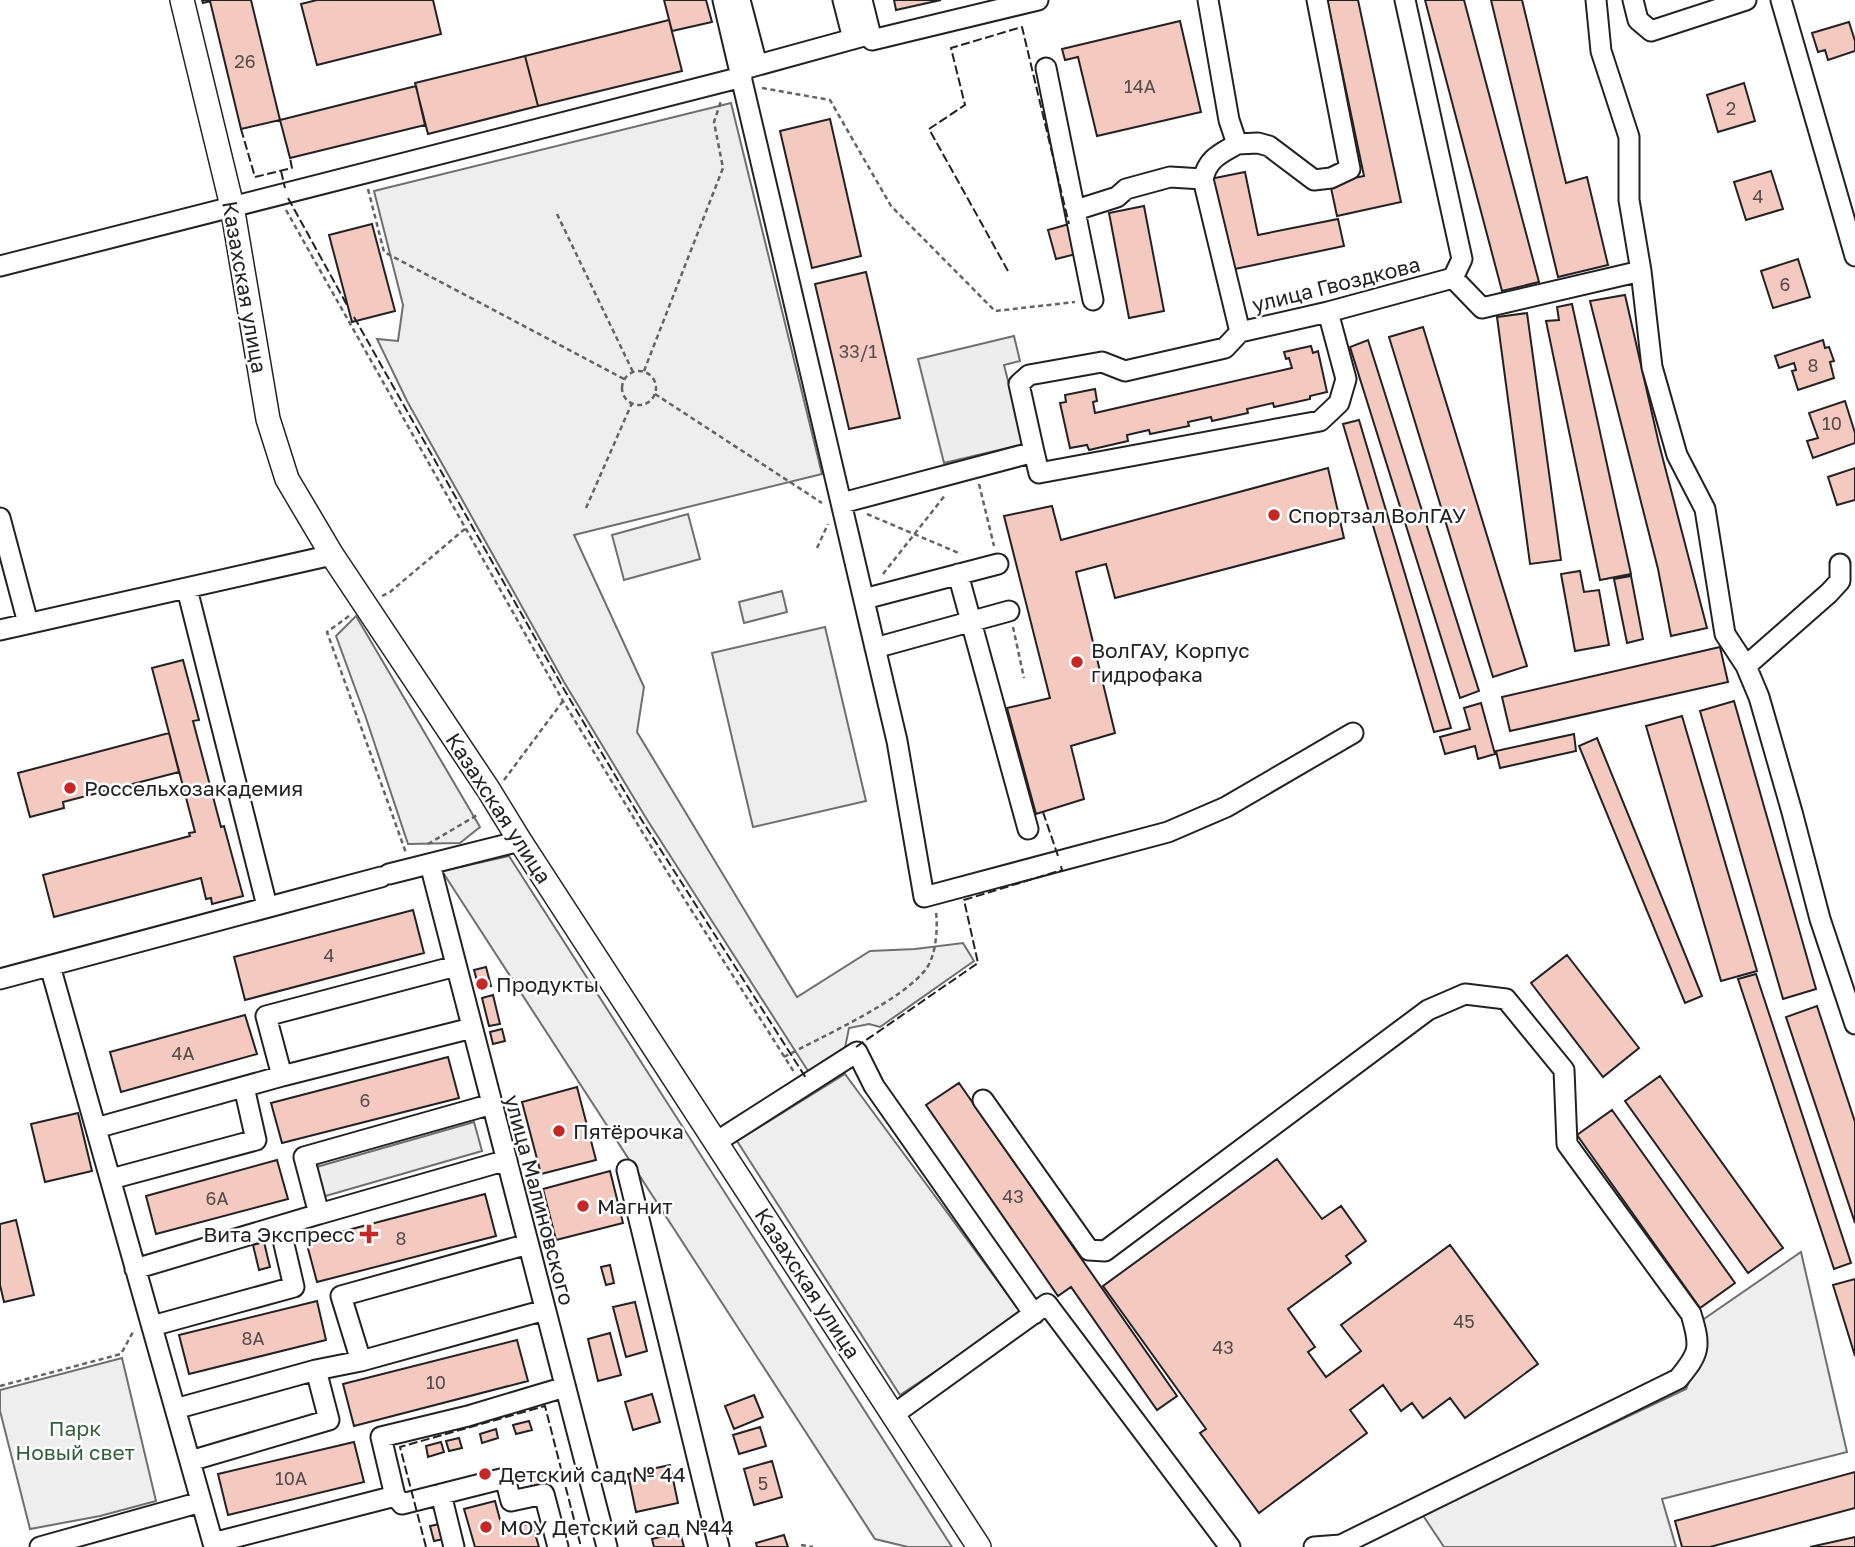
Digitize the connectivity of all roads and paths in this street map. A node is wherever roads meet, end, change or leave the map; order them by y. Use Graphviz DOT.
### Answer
graph roads {
  1 [pos="182,0"];
  2 [pos="723,0"];
  3 [pos="740,0"];
  4 [pos="843,0"];
  5 [pos="862,0"];
  6 [pos="1038,0"];
  7 [pos="1208,0"];
  8 [pos="1317,0"];
  9 [pos="1405,0"];
  10 [pos="1596,0"];
  11 [pos="1633,0"];
  12 [pos="1746,0"];
  13 [pos="1781,0"];
  14 [pos="862,37"];
  15 [pos="1046,68"];
  16 [pos="742,76"];
  17 [pos="1237,144"];
  18 [pos="364,173"];
  19 [pos="1203,179"];
  20 [pos="278,194"];
  21 [pos="232,206"];
  22 [pos="1076,210"];
  23 [pos="557,214"];
  24 [pos="1855,256"];
  25 [pos="0,266"];
  26 [pos="1641,271"];
  27 [pos="1453,278"];
  28 [pos="1093,300"];
  29 [pos="1328,312"];
  30 [pos="1240,332"];
  31 [pos="644,371"];
  32 [pos="633,372"];
  33 [pos="624,379"];
  34 [pos="655,394"];
  35 [pos="632,403"];
  36 [pos="1034,452"];
  37 [pos="966,470"];
  38 [pos="837,507"];
  39 [pos="586,508"];
  40 [pos="0,518"];
  41 [pos="466,528"];
  42 [pos="915,535"];
  43 [pos="332,555"];
  44 [pos="1840,564"];
  45 [pos="993,565"];
  46 [pos="958,574"];
  47 [pos="187,589"];
  48 [pos="864,599"];
  49 [pos="365,605"];
  50 [pos="1009,611"];
  51 [pos="971,621"];
  52 [pos="28,623"];
  53 [pos="0,630"];
  54 [pos="875,648"];
  55 [pos="1746,666"];
  56 [pos="1353,733"];
  57 [pos="1028,829"];
  58 [pos="520,841"];
  59 [pos="430,863"];
  60 [pos="410,868"];
  61 [pos="929,896"];
  62 [pos="267,906"];
  63 [pos="50,966"];
  64 [pos="456,966"];
  65 [pos="0,979"];
  66 [pos="1855,1024"];
  67 [pos="472,1028"];
  68 [pos="784,1057"];
  69 [pos="282,1076"];
  70 [pos="804,1086"];
  71 [pos="244,1087"];
  72 [pos="984,1100"];
  73 [pos="492,1104"];
  74 [pos="96,1128"];
  75 [pos="716,1142"];
  76 [pos="507,1160"];
  77 [pos="627,1170"];
  78 [pos="111,1180"];
  79 [pos="319,1214"];
  80 [pos="280,1227"];
  81 [pos="528,1244"];
  82 [pos="135,1269"];
  83 [pos="545,1310"];
  84 [pos="1034,1314"];
  85 [pos="151,1324"];
  86 [pos="361,1361"];
  87 [pos="316,1370"];
  88 [pos="0,1386"];
  89 [pos="565,1387"];
  90 [pos="175,1409"];
  91 [pos="893,1415"];
  92 [pos="190,1461"];
  93 [pos="441,1494"];
  94 [pos="395,1496"];
  95 [pos="201,1502"];
  96 [pos="801,1545"];
  97 [pos="40,1547"];
  98 [pos="454,1547"];
  99 [pos="558,1547"];
  100 [pos="607,1547"];
  101 [pos="719,1547"];
  102 [pos="813,1547"];
  103 [pos="979,1547"];
  104 [pos="1230,1547"];
  105 [pos="1314,1547"];
  1 -- 21 [label="main road, Казахская улица"];
  2 -- 16 [label="street"];
  3 -- 16 [label="street"];
  4 -- 14 [label="street"];
  5 -- 14 [label="street"];
  6 -- 14 [label="street"];
  7 -- 17 [label="street"];
  8 -- 17 [label="street"];
  9 -- 27 [label="street, улица Гвоздкова"];
  10 -- 26 [label="street"];
  11 -- 12 [label="street"];
  13 -- 24 [label="street"];
  14 -- 16 [label="street"];
  15 -- 22 [label="street"];
  16 -- 18 [label="street"];
  16 -- 28 [label="path"];
  16 -- 31 [label="path"];
  16 -- 38 [label="street"];
  17 -- 19 [label="street"];
  18 -- 20 [label="street"];
  18 -- 33 [label="path"];
  19 -- 22 [label="street"];
  19 -- 30 [label="street"];
  20 -- 21 [label="street"];
  20 -- 41 [label="path"];
  21 -- 25 [label="street"];
  21 -- 43 [label="main road, Казахская улица"];
  22 -- 28 [label="street"];
  23 -- 32 [label="path"];
  26 -- 27 [label="street"];
  26 -- 55 [label="street"];
  27 -- 29 [label="street, улица Гвоздкова"];
  29 -- 30 [label="street, улица Гвоздкова"];
  29 -- 36 [label="street"];
  30 -- 36 [label="street, улица Гвоздкова"];
  31 -- 32 [label="path"];
  31 -- 34 [label="path"];
  32 -- 33 [label="path"];
  33 -- 35 [label="path"];
  34 -- 35 [label="path"];
  34 -- 38 [label="path"];
  35 -- 39 [label="path"];
  36 -- 37 [label="street"];
  37 -- 38 [label="street"];
  37 -- 42 [label="path"];
  38 -- 42 [label="path"];
  38 -- 48 [label="street"];
  40 -- 52 [label="street"];
  41 -- 49 [label="path"];
  41 -- 68 [label="path"];
  42 -- 45 [label="path"];
  42 -- 48 [label="path"];
  43 -- 47 [label="street"];
  43 -- 49 [label="main road, Казахская улица"];
  44 -- 55 [label="street"];
  45 -- 46 [label="street"];
  46 -- 48 [label="street"];
  46 -- 51 [label="street"];
  47 -- 52 [label="street"];
  47 -- 62 [label="street"];
  48 -- 54 [label="street"];
  49 -- 58 [label="main road, Казахская улица"];
  49 -- 60 [label="path"];
  50 -- 51 [label="street"];
  51 -- 54 [label="street"];
  51 -- 57 [label="street"];
  52 -- 53 [label="street"];
  54 -- 61 [label="street"];
  55 -- 66 [label="street"];
  56 -- 61 [label="street"];
  58 -- 59 [label="street"];
  58 -- 75 [label="main road, Казахская улица"];
  59 -- 60 [label="street"];
  59 -- 64 [label="street, улица Малиновского"];
  60 -- 62 [label="street"];
  61 -- 68 [label="path"];
  62 -- 63 [label="street"];
  63 -- 65 [label="street"];
  63 -- 74 [label="street"];
  64 -- 67 [label="street, улица Малиновского"];
  64 -- 69 [label="street"];
  67 -- 69 [label="street"];
  67 -- 73 [label="street, улица Малиновского"];
  68 -- 70 [label="path"];
  69 -- 71 [label="street"];
  70 -- 75 [label="street"];
  70 -- 84 [label="street"];
  71 -- 74 [label="street"];
  71 -- 78 [label="street"];
  72 -- 105 [label="street"];
  73 -- 76 [label="street, улица Малиновского"];
  73 -- 79 [label="street"];
  74 -- 78 [label="street"];
  75 -- 91 [label="main road, Казахская улица"];
  76 -- 79 [label="street"];
  76 -- 81 [label="street, улица Малиновского"];
  77 -- 101 [label="street"];
  78 -- 82 [label="street"];
  79 -- 80 [label="street"];
  80 -- 82 [label="street"];
  80 -- 85 [label="street"];
  81 -- 83 [label="street, улица Малиновского"];
  81 -- 86 [label="street"];
  82 -- 85 [label="street"];
  83 -- 86 [label="street"];
  83 -- 89 [label="street, улица Малиновского"];
  84 -- 91 [label="street"];
  84 -- 104 [label="street"];
  85 -- 88 [label="path"];
  85 -- 90 [label="street"];
  86 -- 87 [label="street"];
  87 -- 90 [label="street"];
  87 -- 92 [label="street"];
  89 -- 94 [label="street"];
  89 -- 100 [label="street, улица Малиновского"];
  90 -- 92 [label="street"];
  91 -- 103 [label="main road, Казахская улица"];
  92 -- 95 [label="street"];
  93 -- 94 [label="street"];
  93 -- 98 [label="street"];
  93 -- 99 [label="street"];
  94 -- 95 [label="street"];
  95 -- 97 [label="street"];
  96 -- 102 [label="path"];
}
